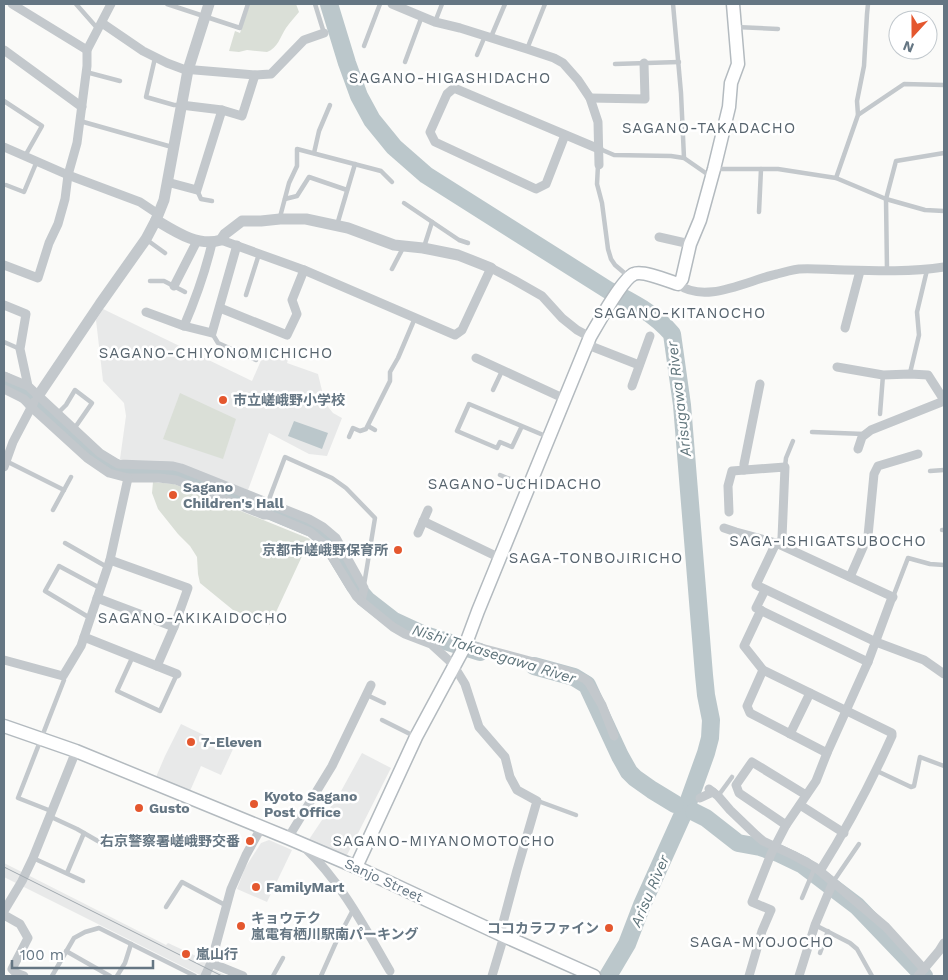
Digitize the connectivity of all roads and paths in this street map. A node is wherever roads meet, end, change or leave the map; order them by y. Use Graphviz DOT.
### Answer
graph roads {
  1 [pos="12,4"];
  2 [pos="76,4"];
  3 [pos="111,4"];
  4 [pos="167,4"];
  5 [pos="209,4"];
  6 [pos="248,4"];
  7 [pos="315,4"];
  8 [pos="380,4"];
  9 [pos="392,4"];
  10 [pos="442,4"];
  11 [pos="505,4"];
  12 [pos="545,4"];
  13 [pos="673,4"];
  14 [pos="733,4"];
  15 [pos="868,4"];
  16 [pos="422,16"];
  17 [pos="205,17"];
  18 [pos="436,22"];
  19 [pos="100,26"];
  20 [pos="734,27"];
  21 [pos="778,29"];
  22 [pos="324,33"];
  23 [pos="488,36"];
  24 [pos="364,46"];
  25 [pos="527,49"];
  26 [pos="4,50"];
  27 [pos="87,50"];
  28 [pos="477,55"];
  29 [pos="155,58"];
  30 [pos="405,62"];
  31 [pos="678,62"];
  32 [pos="644,63"];
  33 [pos="615,64"];
  34 [pos="188,70"];
  35 [pos="86,72"];
  36 [pos="255,75"];
  37 [pos="120,81"];
  38 [pos="944,85"];
  39 [pos="590,98"];
  40 [pos="4,101"];
  41 [pos="330,105"];
  42 [pos="181,106"];
  43 [pos="82,107"];
  44 [pos="222,110"];
  45 [pos="858,115"];
  46 [pos="80,121"];
  47 [pos="565,135"];
  48 [pos="4,147"];
  49 [pos="173,148"];
  50 [pos="599,149"];
  51 [pos="314,153"];
  52 [pos="944,153"];
  53 [pos="25,156"];
  54 [pos="684,158"];
  55 [pos="36,162"];
  56 [pos="355,164"];
  57 [pos="598,165"];
  58 [pos="761,169"];
  59 [pos="713,173"];
  60 [pos="68,175"];
  61 [pos="836,178"];
  62 [pos="167,182"];
  63 [pos="392,182"];
  64 [pos="6,185"];
  65 [pos="197,190"];
  66 [pos="346,190"];
  67 [pos="285,199"];
  68 [pos="886,199"];
  69 [pos="212,201"];
  70 [pos="404,203"];
  71 [pos="944,211"];
  72 [pos="758,212"];
  73 [pos="157,217"];
  74 [pos="280,219"];
  75 [pos="432,222"];
  76 [pos="337,225"];
  77 [pos="659,237"];
  78 [pos="146,240"];
  79 [pos="197,241"];
  80 [pos="216,242"];
  81 [pos="468,243"];
  82 [pos="690,244"];
  83 [pos="237,245"];
  84 [pos="404,246"];
  85 [pos="423,248"];
  86 [pos="165,253"];
  87 [pos="259,254"];
  88 [pos="4,265"];
  89 [pos="944,267"];
  90 [pos="491,268"];
  91 [pos="392,269"];
  92 [pos="304,270"];
  93 [pos="887,270"];
  94 [pos="927,270"];
  95 [pos="860,271"];
  96 [pos="150,281"];
  97 [pos="625,281"];
  98 [pos="678,284"];
  99 [pos="174,286"];
  100 [pos="185,292"];
  101 [pos="246,295"];
  102 [pos="4,304"];
  103 [pos="220,308"];
  104 [pos="146,312"];
  105 [pos="415,317"];
  106 [pos="184,326"];
  107 [pos="845,328"];
  108 [pos="212,333"];
  109 [pos="650,336"];
  110 [pos="589,341"];
  111 [pos="4,342"];
  112 [pos="20,349"];
  113 [pos="476,358"];
  114 [pos="256,360"];
  115 [pos="639,365"];
  116 [pos="837,367"];
  117 [pos="502,371"];
  118 [pos="910,374"];
  119 [pos="883,375"];
  120 [pos="4,376"];
  121 [pos="760,384"];
  122 [pos="28,386"];
  123 [pos="632,386"];
  124 [pos="4,389"];
  125 [pos="493,390"];
  126 [pos="38,396"];
  127 [pos="565,399"];
  128 [pos="944,400"];
  129 [pos="31,407"];
  130 [pos="57,414"];
  131 [pos="880,414"];
  132 [pos="368,426"];
  133 [pos="522,426"];
  134 [pos="74,429"];
  135 [pos="375,430"];
  136 [pos="812,432"];
  137 [pos="865,434"];
  138 [pos="349,438"];
  139 [pos="549,438"];
  140 [pos="4,439"];
  141 [pos="793,441"];
  142 [pos="13,442"];
  143 [pos="858,449"];
  144 [pos="96,450"];
  145 [pos="918,454"];
  146 [pos="87,458"];
  147 [pos="5,464"];
  148 [pos="161,466"];
  149 [pos="785,467"];
  150 [pos="744,470"];
  151 [pos="944,470"];
  152 [pos="930,471"];
  153 [pos="500,475"];
  154 [pos="71,477"];
  155 [pos="128,478"];
  156 [pos="159,478"];
  157 [pos="529,486"];
  158 [pos="64,490"];
  159 [pos="268,502"];
  160 [pos="53,510"];
  161 [pos="428,510"];
  162 [pos="729,512"];
  163 [pos="264,515"];
  164 [pos="423,521"];
  165 [pos="724,528"];
  166 [pos="418,533"];
  167 [pos="65,543"];
  168 [pos="778,544"];
  169 [pos="500,558"];
  170 [pos="108,563"];
  171 [pos="944,565"];
  172 [pos="850,577"];
  173 [pos="100,588"];
  174 [pos="364,588"];
  175 [pos="765,590"];
  176 [pos="893,597"];
  177 [pos="97,598"];
  178 [pos="361,601"];
  179 [pos="761,610"];
  180 [pos="90,618"];
  181 [pos="174,627"];
  182 [pos="84,637"];
  183 [pos="876,642"];
  184 [pos="465,646"];
  185 [pos="133,656"];
  186 [pos="4,660"];
  187 [pos="868,662"];
  188 [pos="157,666"];
  189 [pos="455,666"];
  190 [pos="763,670"];
  191 [pos="177,674"];
  192 [pos="944,674"];
  193 [pos="63,676"];
  194 [pos="371,685"];
  195 [pos="810,693"];
  196 [pos="367,694"];
  197 [pos="384,703"];
  198 [pos="847,710"];
  199 [pos="382,720"];
  200 [pos="4,726"];
  201 [pos="790,734"];
  202 [pos="614,736"];
  203 [pos="416,737"];
  204 [pos="41,738"];
  205 [pos="76,751"];
  206 [pos="827,753"];
  207 [pos="944,766"];
  208 [pos="877,771"];
  209 [pos="732,777"];
  210 [pos="713,792"];
  211 [pos="806,795"];
  212 [pos="700,798"];
  213 [pos="536,801"];
  214 [pos="800,805"];
  215 [pos="50,814"];
  216 [pos="576,815"];
  217 [pos="786,825"];
  218 [pos="261,828"];
  219 [pos="84,833"];
  220 [pos="844,833"];
  221 [pos="288,838"];
  222 [pos="103,844"];
  223 [pos="301,844"];
  224 [pos="858,844"];
  225 [pos="774,850"];
  226 [pos="33,858"];
  227 [pos="356,867"];
  228 [pos="816,871"];
  229 [pos="67,873"];
  230 [pos="83,881"];
  231 [pos="831,885"];
  232 [pos="802,898"];
  233 [pos="227,906"];
  234 [pos="166,907"];
  235 [pos="354,908"];
  236 [pos="4,913"];
  237 [pos="815,925"];
  238 [pos="828,932"];
  239 [pos="502,935"];
  240 [pos="944,943"];
  241 [pos="131,944"];
  242 [pos="66,951"];
  243 [pos="820,953"];
  244 [pos="282,958"];
  245 [pos="211,963"];
  246 [pos="389,974"];
  247 [pos="920,974"];
  248 [pos="24,976"];
  249 [pos="52,976"];
  250 [pos="110,976"];
  251 [pos="117,976"];
  252 [pos="195,976"];
  253 [pos="205,976"];
  254 [pos="243,976"];
  255 [pos="273,976"];
  256 [pos="321,976"];
  257 [pos="492,976"];
  258 [pos="594,976"];
  259 [pos="750,976"];
  260 [pos="799,976"];
  261 [pos="872,976"];
  1 -- 27 [label="street"];
  2 -- 19 [label="lane"];
  3 -- 19 [label="street"];
  4 -- 17 [label="lane"];
  5 -- 17 [label="street"];
  6 -- 17 [label="lane"];
  7 -- 22 [label="lane"];
  8 -- 24 [label="lane"];
  9 -- 16 [label="street"];
  10 -- 18 [label="lane"];
  11 -- 23 [label="lane"];
  12 -- 25 [label="lane"];
  13 -- 31 [label="lane"];
  14 -- 20 [label="main road"];
  15 -- 45 [label="lane"];
  16 -- 18 [label="street"];
  16 -- 30 [label="lane"];
  17 -- 34 [label="street"];
  18 -- 23 [label="street"];
  19 -- 27 [label="street"];
  19 -- 29 [label="street"];
  20 -- 21 [label="lane"];
  20 -- 59 [label="main road"];
  22 -- 36 [label="street"];
  23 -- 25 [label="street"];
  23 -- 28 [label="lane"];
  25 -- 39 [label="street"];
  26 -- 43 [label="street"];
  27 -- 35 [label="street"];
  29 -- 34 [label="street"];
  29 -- 42 [label="lane"];
  31 -- 32 [label="lane"];
  31 -- 54 [label="lane"];
  32 -- 33 [label="lane"];
  32 -- 39 [label="street"];
  34 -- 36 [label="street"];
  34 -- 42 [label="street"];
  35 -- 37 [label="lane"];
  35 -- 43 [label="street"];
  36 -- 44 [label="street"];
  38 -- 45 [label="lane"];
  39 -- 50 [label="street"];
  40 -- 53 [label="lane"];
  41 -- 51 [label="lane"];
  42 -- 44 [label="street"];
  42 -- 49 [label="street"];
  43 -- 46 [label="street"];
  44 -- 65 [label="street"];
  45 -- 61 [label="lane"];
  46 -- 49 [label="lane"];
  46 -- 60 [label="street"];
  47 -- 47 [label="street"];
  47 -- 50 [label="street"];
  48 -- 53 [label="street"];
  49 -- 62 [label="street"];
  50 -- 54 [label="lane"];
  50 -- 57 [label="street"];
  51 -- 56 [label="lane"];
  51 -- 67 [label="lane"];
  52 -- 68 [label="lane"];
  53 -- 55 [label="street"];
  54 -- 59 [label="lane"];
  55 -- 60 [label="street"];
  55 -- 64 [label="lane"];
  56 -- 63 [label="lane"];
  56 -- 66 [label="lane"];
  57 -- 97 [label="lane"];
  58 -- 59 [label="lane"];
  58 -- 61 [label="lane"];
  58 -- 72 [label="lane"];
  59 -- 82 [label="main road"];
  60 -- 73 [label="street"];
  60 -- 88 [label="street"];
  61 -- 68 [label="lane"];
  62 -- 65 [label="street"];
  62 -- 73 [label="street"];
  65 -- 69 [label="lane"];
  66 -- 67 [label="lane"];
  66 -- 76 [label="lane"];
  67 -- 74 [label="lane"];
  68 -- 71 [label="lane"];
  68 -- 93 [label="lane"];
  70 -- 75 [label="lane"];
  73 -- 78 [label="street"];
  73 -- 79 [label="street"];
  74 -- 76 [label="street"];
  74 -- 80 [label="street"];
  75 -- 81 [label="lane"];
  75 -- 85 [label="lane"];
  76 -- 84 [label="street"];
  77 -- 82 [label="street"];
  78 -- 86 [label="lane"];
  78 -- 126 [label="street"];
  79 -- 80 [label="street"];
  79 -- 99 [label="street"];
  80 -- 83 [label="street"];
  80 -- 106 [label="street"];
  82 -- 98 [label="main road"];
  83 -- 87 [label="street"];
  83 -- 103 [label="street"];
  84 -- 85 [label="street"];
  84 -- 91 [label="lane"];
  85 -- 90 [label="street"];
  87 -- 92 [label="street"];
  87 -- 101 [label="lane"];
  89 -- 94 [label="street"];
  90 -- 105 [label="street"];
  90 -- 110 [label="street"];
  92 -- 103 [label="street"];
  92 -- 105 [label="street"];
  93 -- 94 [label="street"];
  93 -- 95 [label="street"];
  94 -- 118 [label="lane"];
  95 -- 98 [label="street"];
  95 -- 107 [label="street"];
  96 -- 99 [label="lane"];
  97 -- 98 [label="main road"];
  97 -- 110 [label="main road"];
  99 -- 100 [label="lane"];
  102 -- 112 [label="street"];
  103 -- 108 [label="street"];
  104 -- 106 [label="street"];
  105 -- 132 [label="lane"];
  106 -- 108 [label="street"];
  108 -- 114 [label="lane"];
  109 -- 115 [label="street"];
  110 -- 115 [label="street"];
  110 -- 127 [label="main road"];
  111 -- 112 [label="lane"];
  112 -- 122 [label="street"];
  113 -- 117 [label="street"];
  115 -- 123 [label="street"];
  116 -- 119 [label="street"];
  117 -- 125 [label="lane"];
  117 -- 127 [label="street"];
  118 -- 119 [label="street"];
  118 -- 128 [label="street"];
  119 -- 131 [label="lane"];
  120 -- 122 [label="street"];
  121 -- 150 [label="street"];
  122 -- 126 [label="street"];
  124 -- 129 [label="street"];
  126 -- 129 [label="street"];
  126 -- 130 [label="street"];
  127 -- 139 [label="main road"];
  128 -- 137 [label="street"];
  129 -- 142 [label="street"];
  129 -- 146 [label="street"];
  130 -- 134 [label="street"];
  130 -- 134 [label="lane"];
  132 -- 135 [label="lane"];
  132 -- 138 [label="lane"];
  133 -- 133 [label="lane"];
  133 -- 139 [label="lane"];
  134 -- 144 [label="street"];
  136 -- 137 [label="lane"];
  137 -- 143 [label="street"];
  139 -- 157 [label="main road"];
  140 -- 142 [label="street"];
  141 -- 149 [label="lane"];
  142 -- 147 [label="street"];
  144 -- 146 [label="street"];
  144 -- 148 [label="street"];
  145 -- 172 [label="street"];
  146 -- 155 [label="street"];
  147 -- 158 [label="lane"];
  148 -- 156 [label="street"];
  148 -- 159 [label="street"];
  149 -- 150 [label="street"];
  149 -- 168 [label="street"];
  150 -- 162 [label="street"];
  151 -- 152 [label="lane"];
  153 -- 157 [label="lane"];
  154 -- 158 [label="lane"];
  155 -- 156 [label="street"];
  155 -- 170 [label="street"];
  156 -- 163 [label="street"];
  157 -- 169 [label="main road"];
  158 -- 160 [label="lane"];
  159 -- 163 [label="street"];
  159 -- 174 [label="street"];
  159 -- 174 [label="lane"];
  161 -- 164 [label="street"];
  163 -- 178 [label="street"];
  164 -- 166 [label="street"];
  164 -- 169 [label="street"];
  165 -- 168 [label="street"];
  167 -- 170 [label="lane"];
  168 -- 172 [label="street"];
  168 -- 175 [label="street"];
  169 -- 184 [label="main road"];
  170 -- 173 [label="street"];
  170 -- 181 [label="street"];
  171 -- 176 [label="lane"];
  172 -- 176 [label="street"];
  173 -- 177 [label="street"];
  173 -- 180 [label="lane"];
  174 -- 178 [label="street"];
  175 -- 179 [label="street"];
  175 -- 183 [label="street"];
  176 -- 183 [label="street"];
  177 -- 180 [label="street"];
  177 -- 181 [label="street"];
  178 -- 189 [label="street"];
  179 -- 187 [label="street"];
  179 -- 190 [label="street"];
  180 -- 182 [label="street"];
  181 -- 188 [label="street"];
  182 -- 185 [label="street"];
  182 -- 193 [label="street"];
  183 -- 187 [label="street"];
  183 -- 192 [label="street"];
  184 -- 189 [label="main road"];
  184 -- 202 [label="street"];
  185 -- 188 [label="street"];
  185 -- 191 [label="lane"];
  186 -- 193 [label="street"];
  187 -- 198 [label="street"];
  188 -- 191 [label="street"];
  189 -- 203 [label="main road"];
  189 -- 213 [label="street"];
  190 -- 195 [label="street"];
  190 -- 201 [label="street"];
  193 -- 204 [label="lane"];
  194 -- 196 [label="street"];
  195 -- 198 [label="street"];
  195 -- 201 [label="street"];
  196 -- 197 [label="lane"];
  196 -- 221 [label="street"];
  198 -- 206 [label="street"];
  198 -- 208 [label="street"];
  199 -- 203 [label="lane"];
  200 -- 204 [label="main road, Sanjo Street"];
  201 -- 206 [label="street"];
  203 -- 227 [label="main road"];
  204 -- 205 [label="main road, Sanjo Street"];
  204 -- 215 [label="lane"];
  205 -- 215 [label="street"];
  205 -- 218 [label="main road, Sanjo Street"];
  206 -- 211 [label="street"];
  207 -- 208 [label="lane"];
  208 -- 220 [label="street"];
  209 -- 210 [label="lane"];
  210 -- 212 [label="street"];
  210 -- 225 [label="street"];
  211 -- 214 [label="street"];
  211 -- 217 [label="street"];
  213 -- 216 [label="lane"];
  213 -- 239 [label="street"];
  214 -- 217 [label="street"];
  214 -- 220 [label="street"];
  215 -- 219 [label="lane"];
  215 -- 226 [label="street"];
  217 -- 225 [label="street"];
  218 -- 221 [label="main road, Sanjo Street"];
  218 -- 233 [label="street"];
  219 -- 222 [label="lane"];
  219 -- 229 [label="lane"];
  220 -- 228 [label="street"];
  221 -- 223 [label="main road, Sanjo Street"];
  223 -- 227 [label="main road, Sanjo Street"];
  223 -- 235 [label="street"];
  224 -- 231 [label="lane"];
  225 -- 228 [label="street"];
  225 -- 259 [label="street"];
  226 -- 229 [label="lane"];
  226 -- 236 [label="street"];
  227 -- 239 [label="main road, Sanjo Street"];
  228 -- 231 [label="street"];
  228 -- 232 [label="lane"];
  229 -- 230 [label="lane"];
  231 -- 237 [label="street"];
  231 -- 247 [label="street"];
  233 -- 234 [label="lane"];
  233 -- 245 [label="street"];
  235 -- 246 [label="street"];
  235 -- 256 [label="lane"];
  236 -- 248 [label="street"];
  237 -- 238 [label="lane"];
  237 -- 260 [label="street"];
  238 -- 243 [label="lane"];
  238 -- 261 [label="lane"];
  239 -- 257 [label="street"];
  239 -- 258 [label="main road, Sanjo Street"];
  240 -- 247 [label="street"];
  241 -- 242 [label="lane"];
  241 -- 251 [label="lane"];
  241 -- 252 [label="lane"];
  242 -- 249 [label="lane"];
  242 -- 250 [label="lane"];
  244 -- 255 [label="lane"];
  245 -- 253 [label="street"];
  245 -- 254 [label="street"];
}
